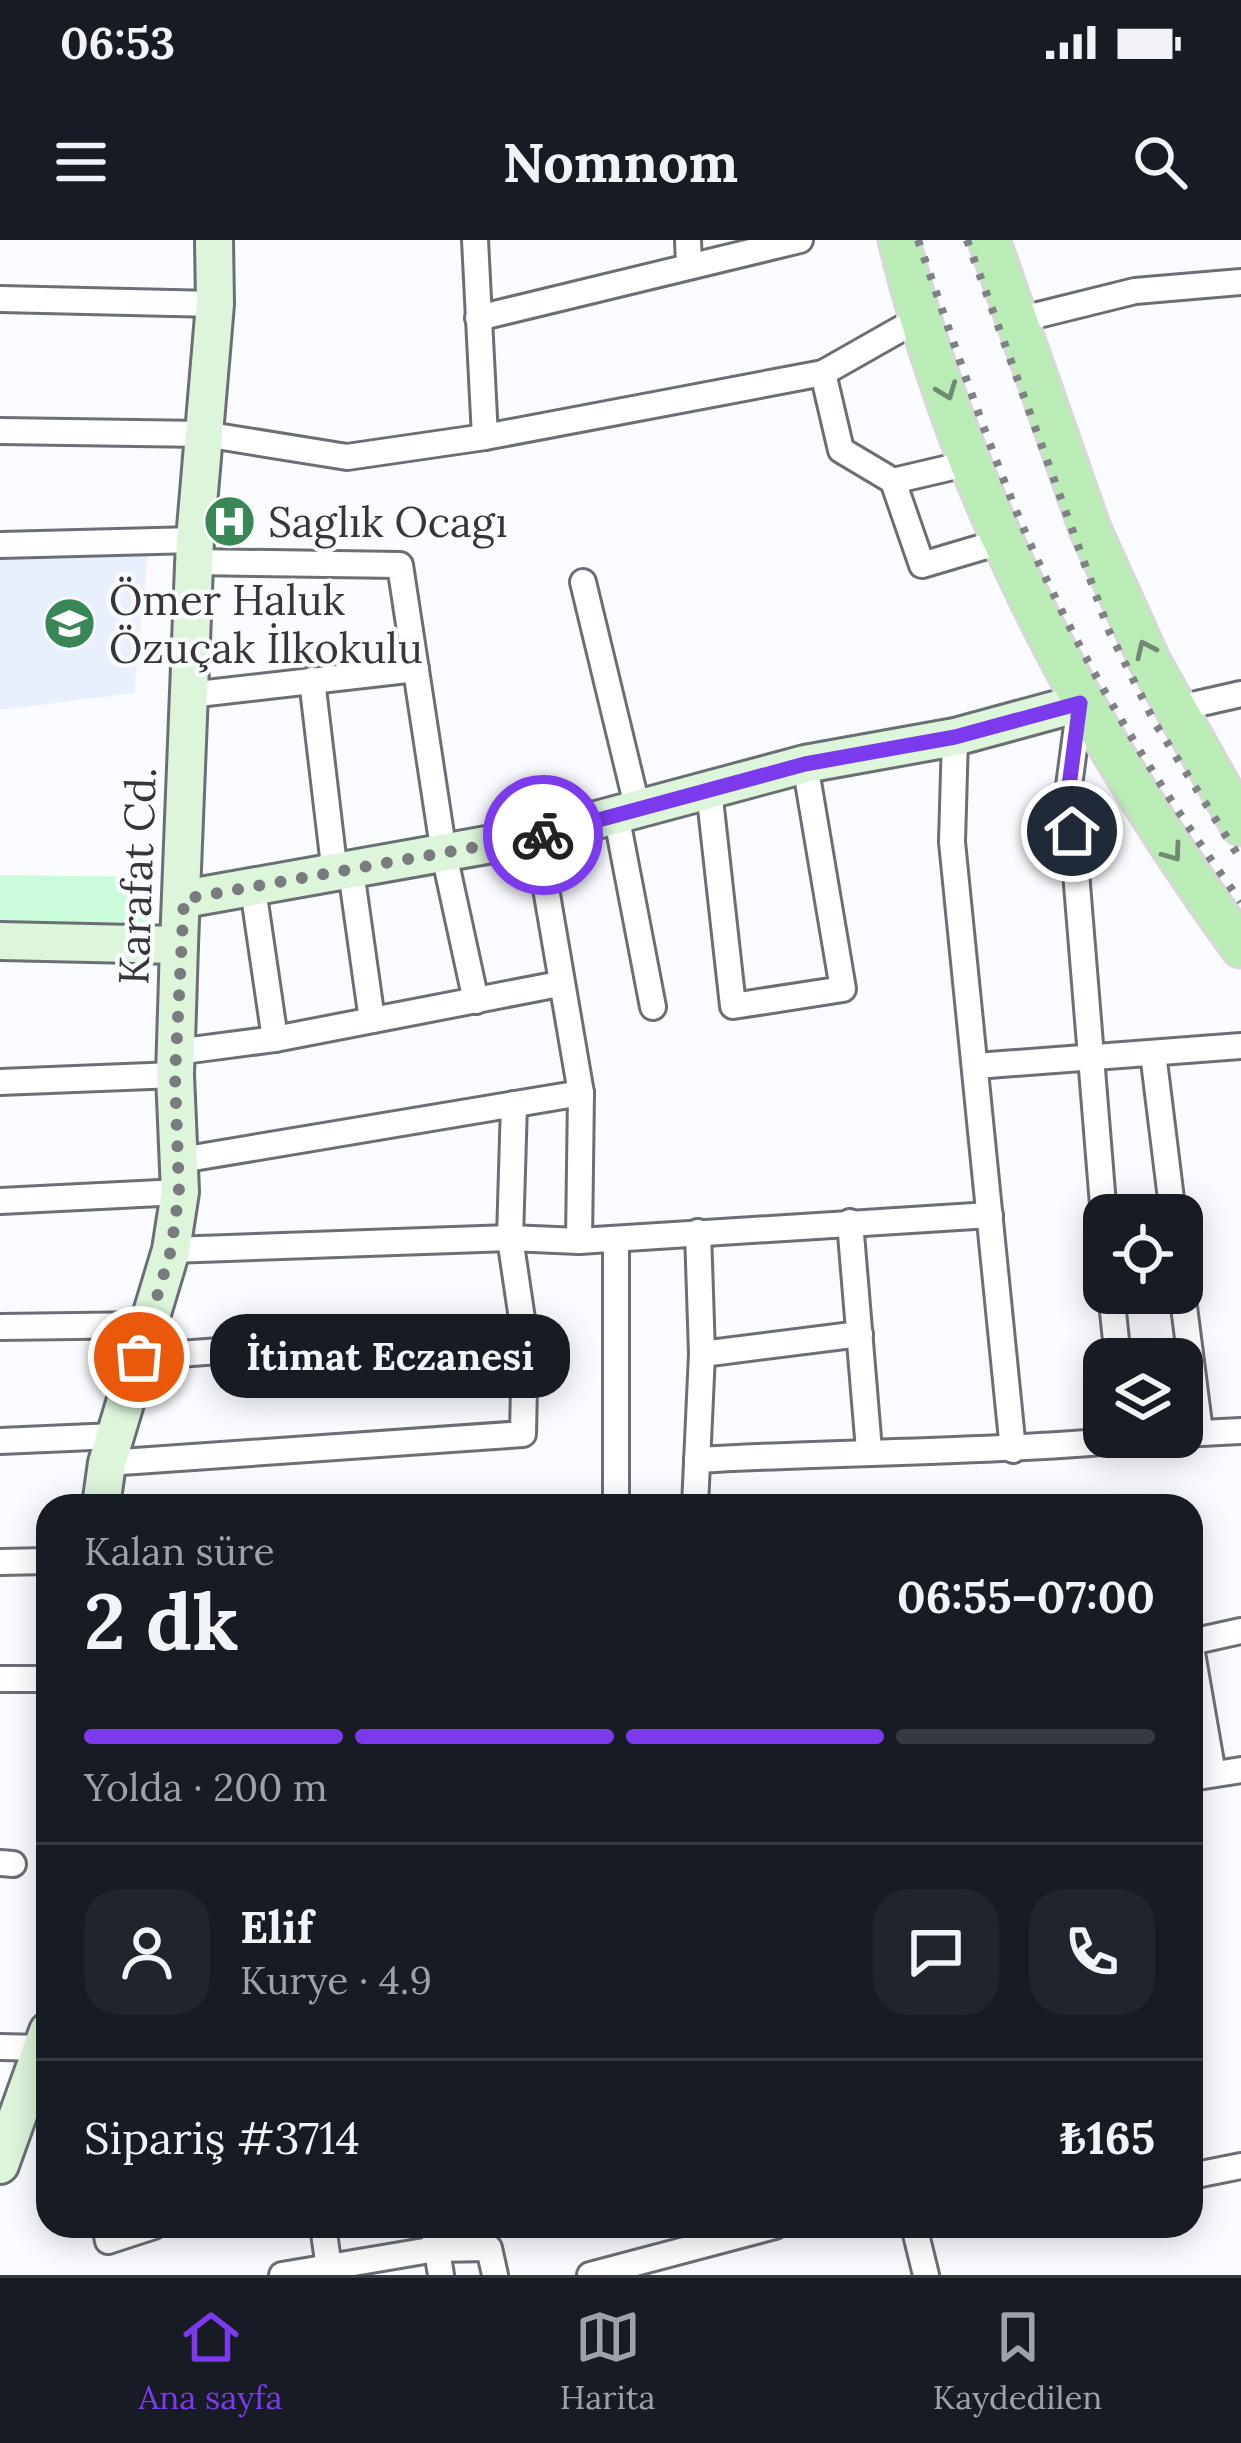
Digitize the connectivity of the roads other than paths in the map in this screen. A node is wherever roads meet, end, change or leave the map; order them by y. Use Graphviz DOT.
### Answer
graph roads {
  1 [pos="214,240"];
  2 [pos="475,240"];
  3 [pos="688,240"];
  4 [pos="800,240"];
  5 [pos="899,240"];
  6 [pos="989,240"];
  7 [pos="689,266"];
  8 [pos="1241,282"];
  9 [pos="0,299"];
  10 [pos="215,304"];
  11 [pos="478,318"];
  12 [pos="920,318"];
  13 [pos="1018,320"];
  14 [pos="823,373"];
  15 [pos="0,431"];
  16 [pos="204,434"];
  17 [pos="485,437"];
  18 [pos="974,462"];
  19 [pos="892,481"];
  20 [pos="1004,542"];
  21 [pos="0,545"];
  22 [pos="194,551"];
  23 [pos="583,582"];
  24 [pos="416,669"];
  25 [pos="312,680"];
  26 [pos="1241,694"];
  27 [pos="189,695"];
  28 [pos="1080,703"];
  29 [pos="1175,709"];
  30 [pos="955,737"];
  31 [pos="805,764"];
  32 [pos="709,790"];
  33 [pos="627,812"];
  34 [pos="1241,825"];
  35 [pos="537,836"];
  36 [pos="444,854"];
  37 [pos="343,872"];
  38 [pos="253,889"];
  39 [pos="184,899"];
  40 [pos="0,941"];
  41 [pos="179,945"];
  42 [pos="1241,946"];
  43 [pos="559,985"];
  44 [pos="476,1001"];
  45 [pos="653,1007"];
  46 [pos="372,1020"];
  47 [pos="275,1039"];
  48 [pos="1241,1046"];
  49 [pos="1154,1053"];
  50 [pos="1089,1058"];
  51 [pos="176,1063"];
  52 [pos="976,1066"];
  53 [pos="0,1082"];
  54 [pos="581,1094"];
  55 [pos="514,1104"];
  56 [pos="180,1176"];
  57 [pos="1102,1194"];
  58 [pos="1171,1194"];
  59 [pos="0,1201"];
  60 [pos="990,1215"];
  61 [pos="850,1222"];
  62 [pos="698,1232"];
  63 [pos="510,1238"];
  64 [pos="616,1239"];
  65 [pos="579,1241"];
  66 [pos="171,1250"];
  67 [pos="0,1327"];
  68 [pos="860,1334"];
  69 [pos="525,1339"];
  70 [pos="144,1341"];
  71 [pos="702,1354"];
  72 [pos="1241,1431"];
  73 [pos="1203,1433"];
  74 [pos="0,1441"];
  75 [pos="1083,1443"];
  76 [pos="111,1449"];
  77 [pos="869,1450"];
  78 [pos="1013,1450"];
  79 [pos="697,1460"];
  80 [pos="103,1494"];
  81 [pos="616,1494"];
  82 [pos="696,1494"];
  83 [pos="36,1561"];
  84 [pos="0,1562"];
  85 [pos="1241,1631"];
  86 [pos="1203,1641"];
  87 [pos="0,1679"];
  88 [pos="36,1679"];
  89 [pos="1241,1769"];
  90 [pos="1203,1776"];
  91 [pos="0,2047"];
  92 [pos="36,2050"];
  93 [pos="36,2070"];
  94 [pos="0,2165"];
  95 [pos="1241,2166"];
  96 [pos="1203,2174"];
  97 [pos="325,2238"];
  98 [pos="432,2238"];
  99 [pos="435,2238"];
  100 [pos="440,2238"];
  101 [pos="730,2238"];
  102 [pos="922,2238"];
  103 [pos="330,2271"];
  104 [pos="282,2275"];
  105 [pos="441,2275"];
  106 [pos="495,2275"];
  107 [pos="590,2275"];
  108 [pos="926,2275"];
  1 -- 10 [label="main road, Karafat Cd."];
  2 -- 11 [label="street"];
  3 -- 7 [label="street"];
  4 -- 7 [label="street"];
  5 -- 12 [label="main road"];
  6 -- 13 [label="main road"];
  7 -- 11 [label="street"];
  8 -- 13 [label="street"];
  9 -- 10 [label="street"];
  10 -- 16 [label="main road, Karafat Cd."];
  11 -- 17 [label="street"];
  12 -- 14 [label="street"];
  12 -- 18 [label="main road, one-way"];
  29 -- 13 [label="main road, one-way"];
  14 -- 17 [label="street"];
  14 -- 19 [label="street"];
  15 -- 16 [label="street"];
  16 -- 17 [label="street"];
  16 -- 22 [label="main road, Karafat Cd."];
  18 -- 19 [label="street"];
  18 -- 20 [label="main road"];
  19 -- 20 [label="street"];
  20 -- 28 [label="main road"];
  21 -- 22 [label="street"];
  22 -- 24 [label="street"];
  22 -- 27 [label="main road, Karafat Cd."];
  23 -- 33 [label="street"];
  24 -- 25 [label="street"];
  24 -- 36 [label="street"];
  25 -- 27 [label="street"];
  25 -- 37 [label="street"];
  26 -- 29 [label="street"];
  27 -- 39 [label="main road, Karafat Cd."];
  28 -- 30 [label="main road"];
  28 -- 42 [label="main road, one-way"];
  28 -- 50 [label="street"];
  29 -- 34 [label="main road"];
  30 -- 31 [label="main road"];
  30 -- 52 [label="street"];
  31 -- 32 [label="main road"];
  31 -- 32 [label="street"];
  32 -- 33 [label="main road"];
  33 -- 35 [label="main road"];
  33 -- 45 [label="street"];
  35 -- 36 [label="main road"];
  35 -- 43 [label="street"];
  36 -- 37 [label="main road"];
  36 -- 44 [label="street"];
  37 -- 38 [label="main road"];
  37 -- 46 [label="street"];
  38 -- 39 [label="main road"];
  38 -- 47 [label="street"];
  39 -- 41 [label="main road, Karafat Cd."];
  40 -- 41 [label="main road"];
  41 -- 51 [label="main road, Karafat Cd."];
  43 -- 44 [label="street"];
  43 -- 54 [label="street"];
  44 -- 46 [label="street"];
  46 -- 47 [label="street"];
  47 -- 51 [label="street"];
  48 -- 49 [label="street"];
  49 -- 50 [label="street"];
  49 -- 58 [label="street"];
  50 -- 52 [label="street"];
  50 -- 57 [label="street"];
  51 -- 53 [label="street"];
  51 -- 56 [label="main road, Karafat Cd."];
  52 -- 60 [label="street"];
  54 -- 55 [label="street"];
  54 -- 65 [label="street"];
  55 -- 56 [label="street"];
  55 -- 63 [label="street"];
  56 -- 59 [label="street"];
  56 -- 66 [label="main road, Karafat Cd."];
  60 -- 61 [label="street"];
  60 -- 78 [label="street"];
  61 -- 62 [label="street"];
  61 -- 68 [label="street"];
  62 -- 64 [label="street"];
  62 -- 71 [label="street"];
  63 -- 65 [label="street"];
  63 -- 66 [label="street"];
  63 -- 69 [label="street"];
  64 -- 65 [label="street"];
  64 -- 81 [label="street"];
  66 -- 70 [label="main road, Karafat Cd."];
  67 -- 70 [label="street"];
  68 -- 71 [label="street"];
  68 -- 77 [label="street"];
  69 -- 70 [label="street"];
  69 -- 76 [label="street"];
  70 -- 76 [label="main road, Karafat Cd."];
  71 -- 79 [label="street"];
  72 -- 73 [label="street"];
  74 -- 76 [label="street"];
  75 -- 78 [label="street"];
  76 -- 80 [label="main road, Karafat Cd."];
  77 -- 78 [label="street"];
  77 -- 79 [label="street"];
  79 -- 82 [label="street"];
  83 -- 84 [label="street"];
  85 -- 86 [label="street"];
  87 -- 88 [label="street"];
  89 -- 90 [label="street"];
  91 -- 92 [label="street"];
  93 -- 94 [label="main road"];
  95 -- 96 [label="street"];
  97 -- 103 [label="street"];
  98 -- 103 [label="street"];
  99 -- 105 [label="street"];
  100 -- 106 [label="street"];
  101 -- 107 [label="street"];
  102 -- 108 [label="street"];
  103 -- 104 [label="street"];
}
